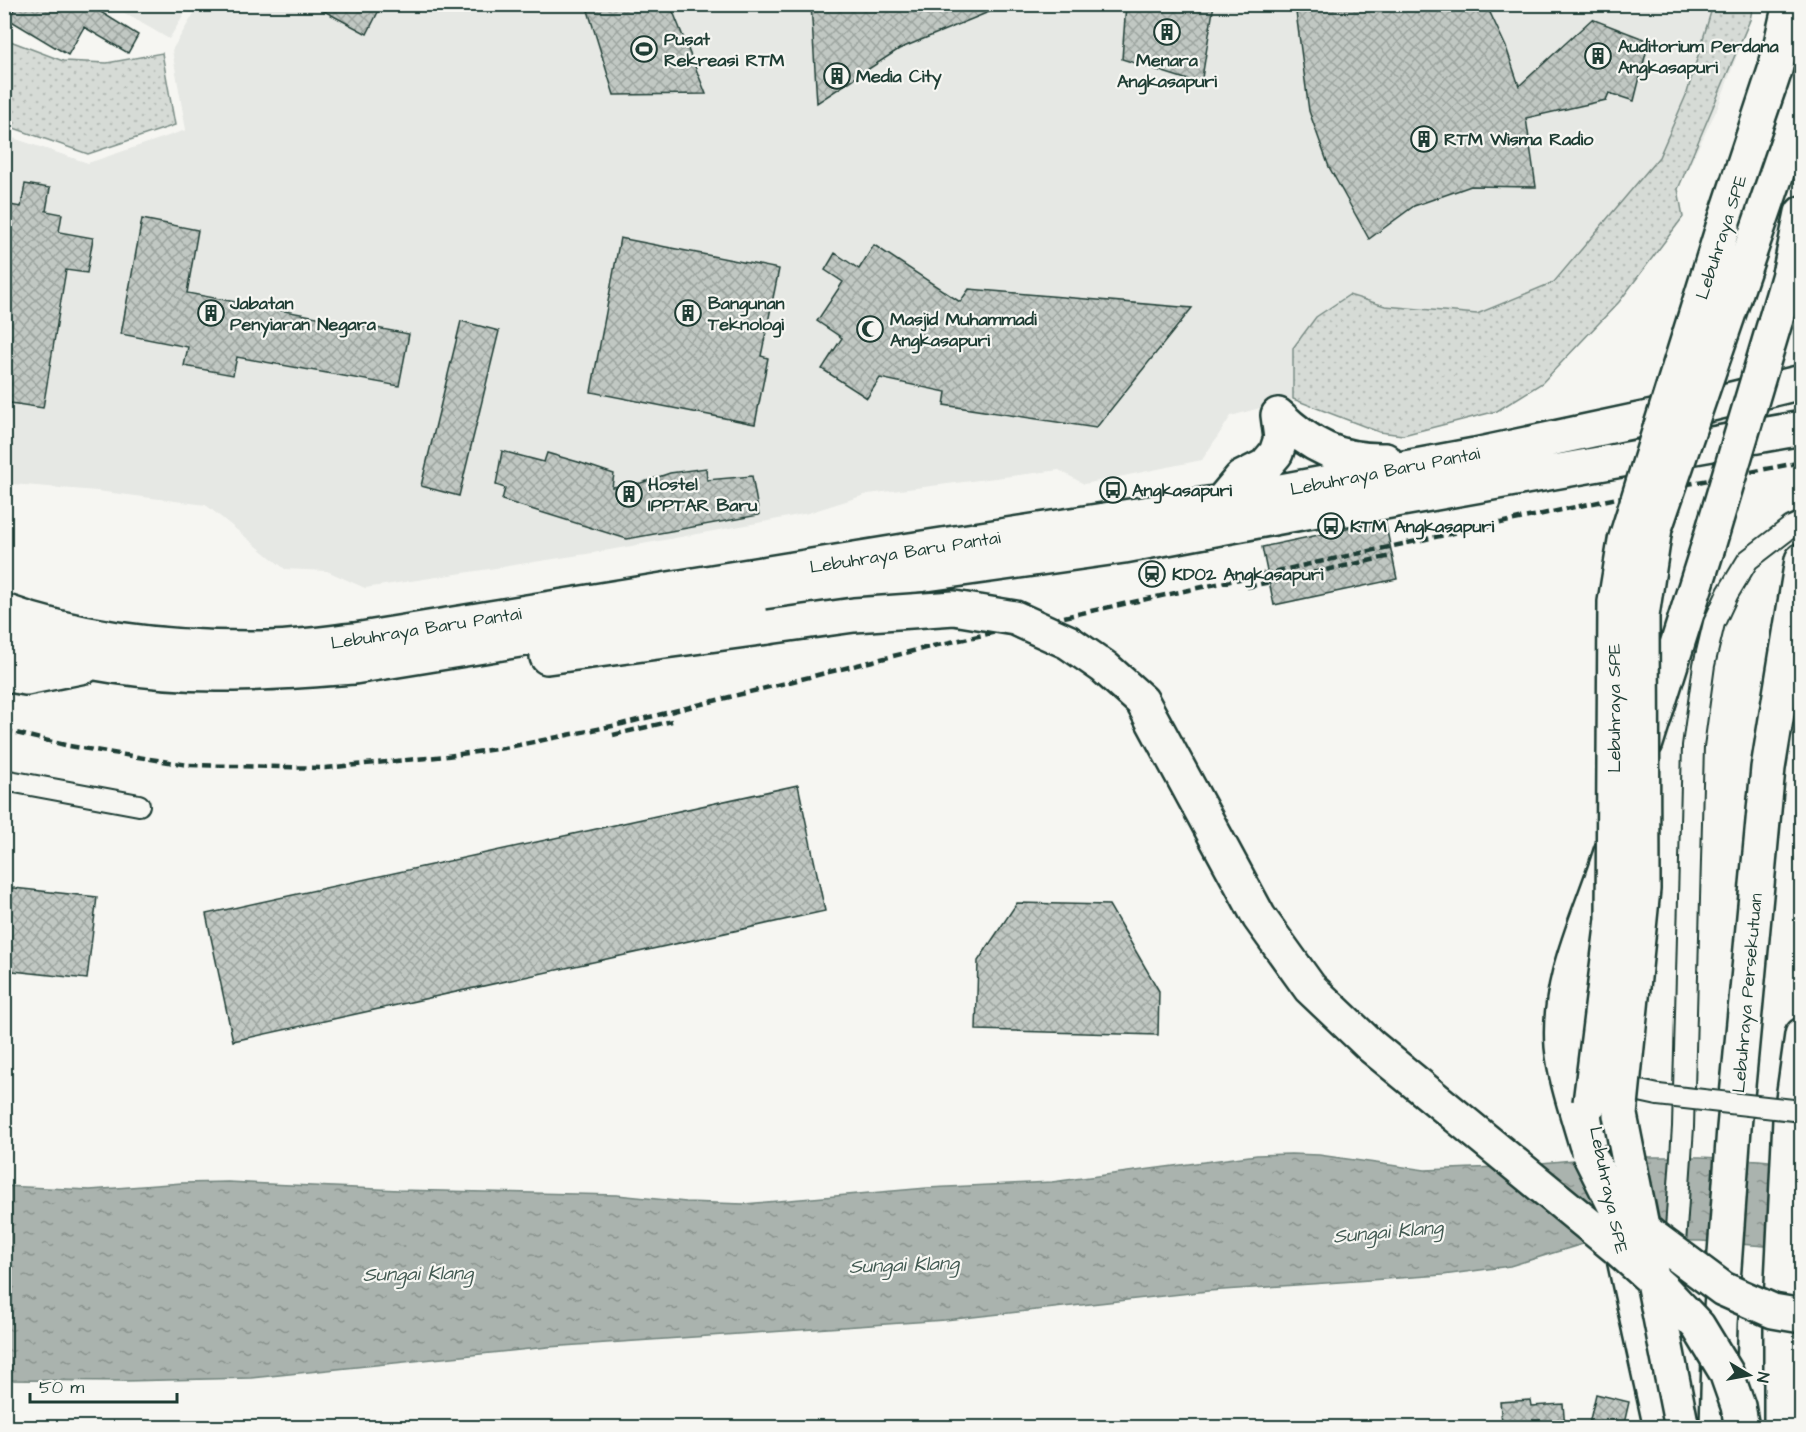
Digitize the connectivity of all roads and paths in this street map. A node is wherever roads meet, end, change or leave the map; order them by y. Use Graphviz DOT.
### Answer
graph roads {
  1 [pos="1790,4"];
  2 [pos="1802,100"];
  3 [pos="1802,213"];
  4 [pos="1802,234"];
  5 [pos="1788,275"];
  6 [pos="1802,382"];
  7 [pos="1802,428"];
  8 [pos="1475,455"];
  9 [pos="1221,502"];
  10 [pos="1802,522"];
  11 [pos="1802,560"];
  12 [pos="4,591"];
  13 [pos="4,611"];
  14 [pos="4,640"];
  15 [pos="106,651"];
  16 [pos="354,667"];
  17 [pos="4,674"];
  18 [pos="4,780"];
  19 [pos="139,805"];
  20 [pos="1598,892"];
  21 [pos="1802,1035"];
  22 [pos="1796,1116"];
  23 [pos="1791,1310"];
  24 [pos="1662,1428"];
  25 [pos="1682,1428"];
  26 [pos="1717,1428"];
  27 [pos="1742,1428"];
  28 [pos="1781,1428"];
  1 -- 24 [label="highway, Lebuhraya SPE, bridge"];
  2 -- 25 [label="highway, Lebuhraya SPE, bridge"];
  3 -- 5 [label="highway"];
  4 -- 5 [label="highway"];
  5 -- 20 [label="highway, bridge"];
  6 -- 8 [label="highway, Lebuhraya Baru Pantai"];
  7 -- 16 [label="highway, Lebuhraya Baru Pantai"];
  8 -- 9 [label="highway, Lebuhraya Baru Pantai"];
  8 -- 9 [label="highway"];
  9 -- 15 [label="highway, Lebuhraya Baru Pantai"];
  10 -- 24 [label="street"];
  11 -- 26 [label="highway, Lebuhraya Persekutuan"];
  12 -- 15 [label="highway"];
  13 -- 15 [label="highway, Lebuhraya Baru Pantai"];
  14 -- 15 [label="highway, Lebuhraya Baru Pantai"];
  15 -- 16 [label="highway, Lebuhraya Baru Pantai"];
  15 -- 17 [label="highway"];
  16 -- 27 [label="highway, bridge"];
  18 -- 19 [label="street"];
  20 -- 22 [label="street, bridge"];
  20 -- 23 [label="highway, bridge"];
  21 -- 22 [label="highway"];
  22 -- 23 [label="highway"];
  23 -- 28 [label="highway"];
}
